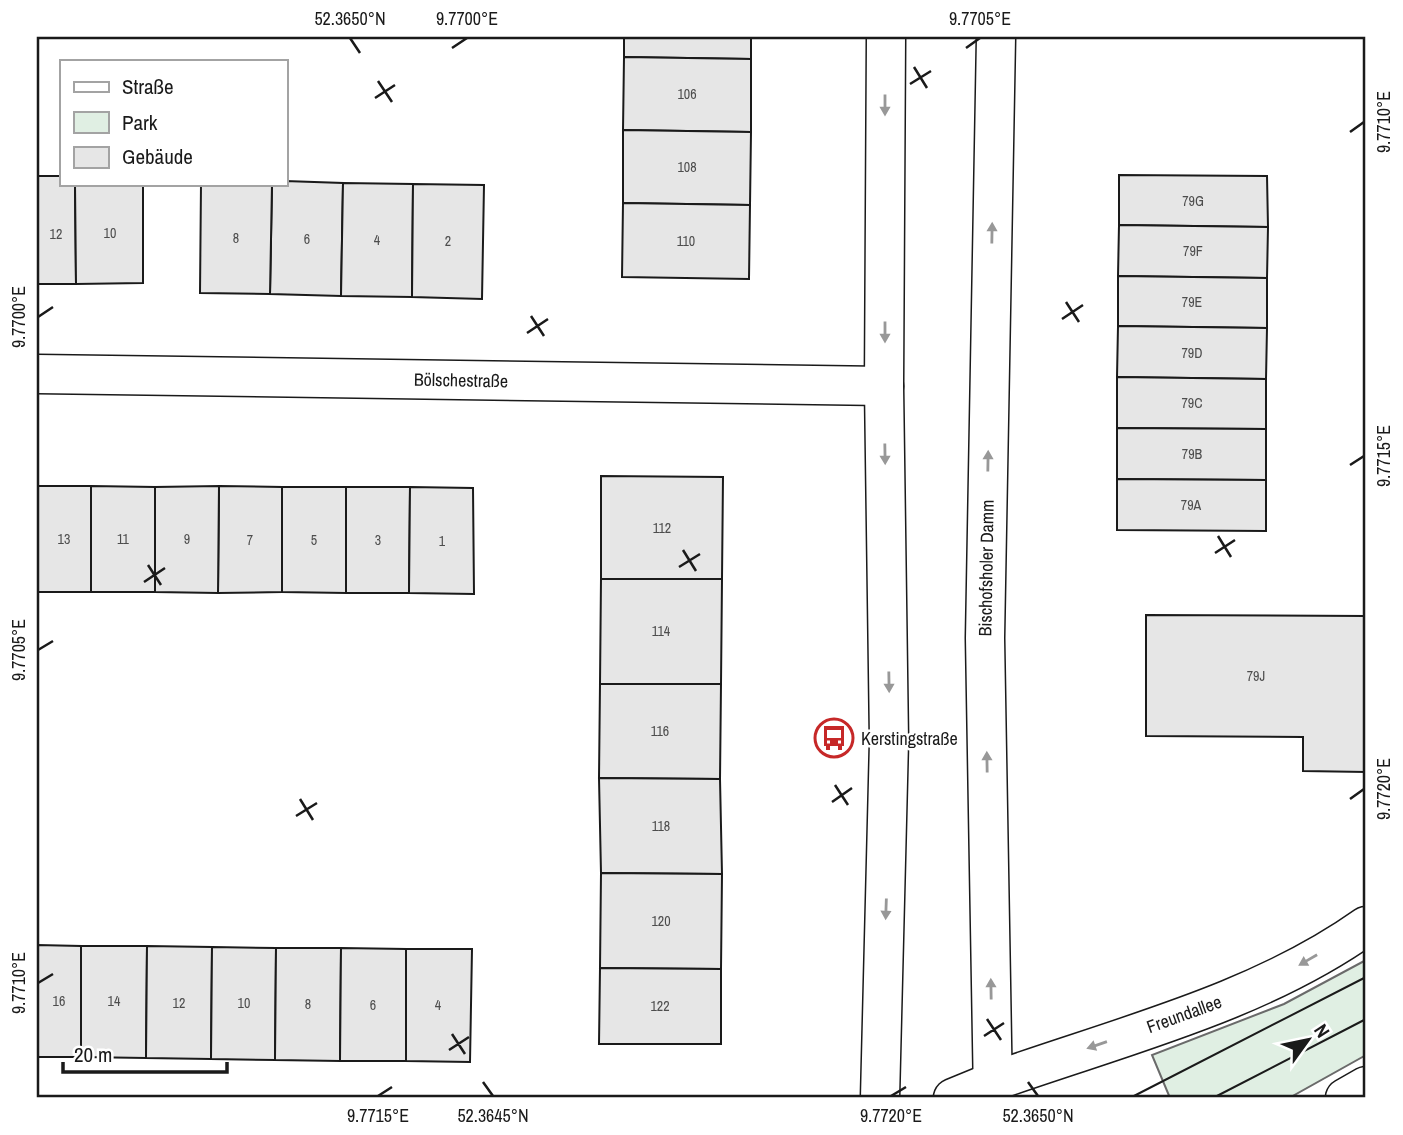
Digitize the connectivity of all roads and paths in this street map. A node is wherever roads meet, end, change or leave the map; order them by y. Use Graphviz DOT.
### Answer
graph roads {
  1 [pos="886,37"];
  2 [pos="996,37"];
  3 [pos="37,374"];
  4 [pos="884,386"];
  5 [pos="1366,926"];
  6 [pos="1366,1086"];
  7 [pos="993,1090"];
  8 [pos="880,1098"];
  9 [pos="953,1098"];
  10 [pos="1345,1098"];
  1 -- 4 [label="main road, one-way"];
  7 -- 2 [label="main road, Bischofsholer Damm, one-way"];
  3 -- 4 [label="main road, Bölschestraße"];
  4 -- 8 [label="main road, one-way"];
  5 -- 7 [label="main road, Freundallee, one-way"];
  6 -- 10 [label="main road"];
  7 -- 9 [label="main road, Freundallee"];
}
